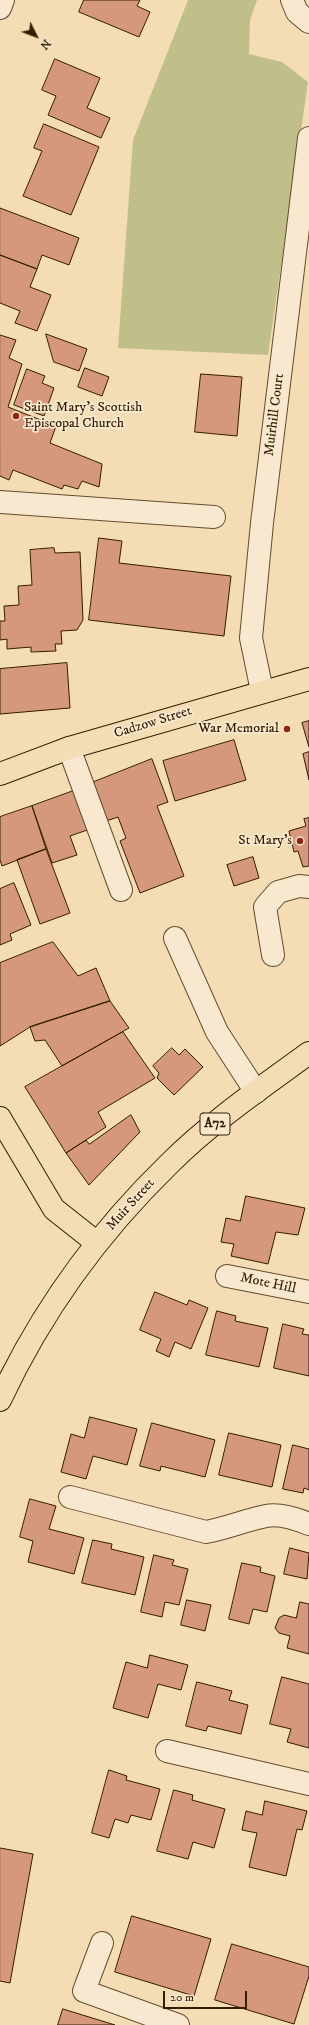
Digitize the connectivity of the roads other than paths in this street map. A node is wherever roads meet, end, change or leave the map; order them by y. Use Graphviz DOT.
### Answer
graph roads {
  1 [pos="4,0"];
  2 [pos="292,0"];
  3 [pos="0,8"];
  4 [pos="309,22"];
  5 [pos="309,138"];
  6 [pos="0,502"];
  7 [pos="214,517"];
  8 [pos="309,678"];
  9 [pos="262,691"];
  10 [pos="69,748"];
  11 [pos="0,774"];
  12 [pos="309,887"];
  13 [pos="121,890"];
  14 [pos="175,938"];
  15 [pos="272,955"];
  16 [pos="309,1053"];
  17 [pos="256,1092"];
  18 [pos="0,1118"];
  19 [pos="97,1243"];
  20 [pos="227,1276"];
  21 [pos="309,1292"];
  22 [pos="1,1396"];
  23 [pos="70,1497"];
  24 [pos="309,1524"];
  25 [pos="167,1751"];
  26 [pos="309,1784"];
  27 [pos="102,1943"];
  28 [pos="178,2025"];
  1 -- 3 [label="street"];
  2 -- 4 [label="street"];
  5 -- 9 [label="street, Muirhill Court"];
  6 -- 7 [label="street"];
  8 -- 9 [label="main road, Cadzow Street"];
  9 -- 10 [label="main road, Cadzow Street"];
  10 -- 11 [label="main road, Cadzow Street"];
  10 -- 13 [label="street"];
  12 -- 15 [label="street"];
  14 -- 17 [label="street"];
  16 -- 17 [label="main road, Muir Street / A72"];
  17 -- 19 [label="main road, Muir Street / A72"];
  18 -- 19 [label="main road"];
  19 -- 22 [label="main road, Muir Street / A72"];
  20 -- 21 [label="street, Mote Hill"];
  23 -- 24 [label="street"];
  25 -- 26 [label="street"];
  27 -- 28 [label="street"];
}
